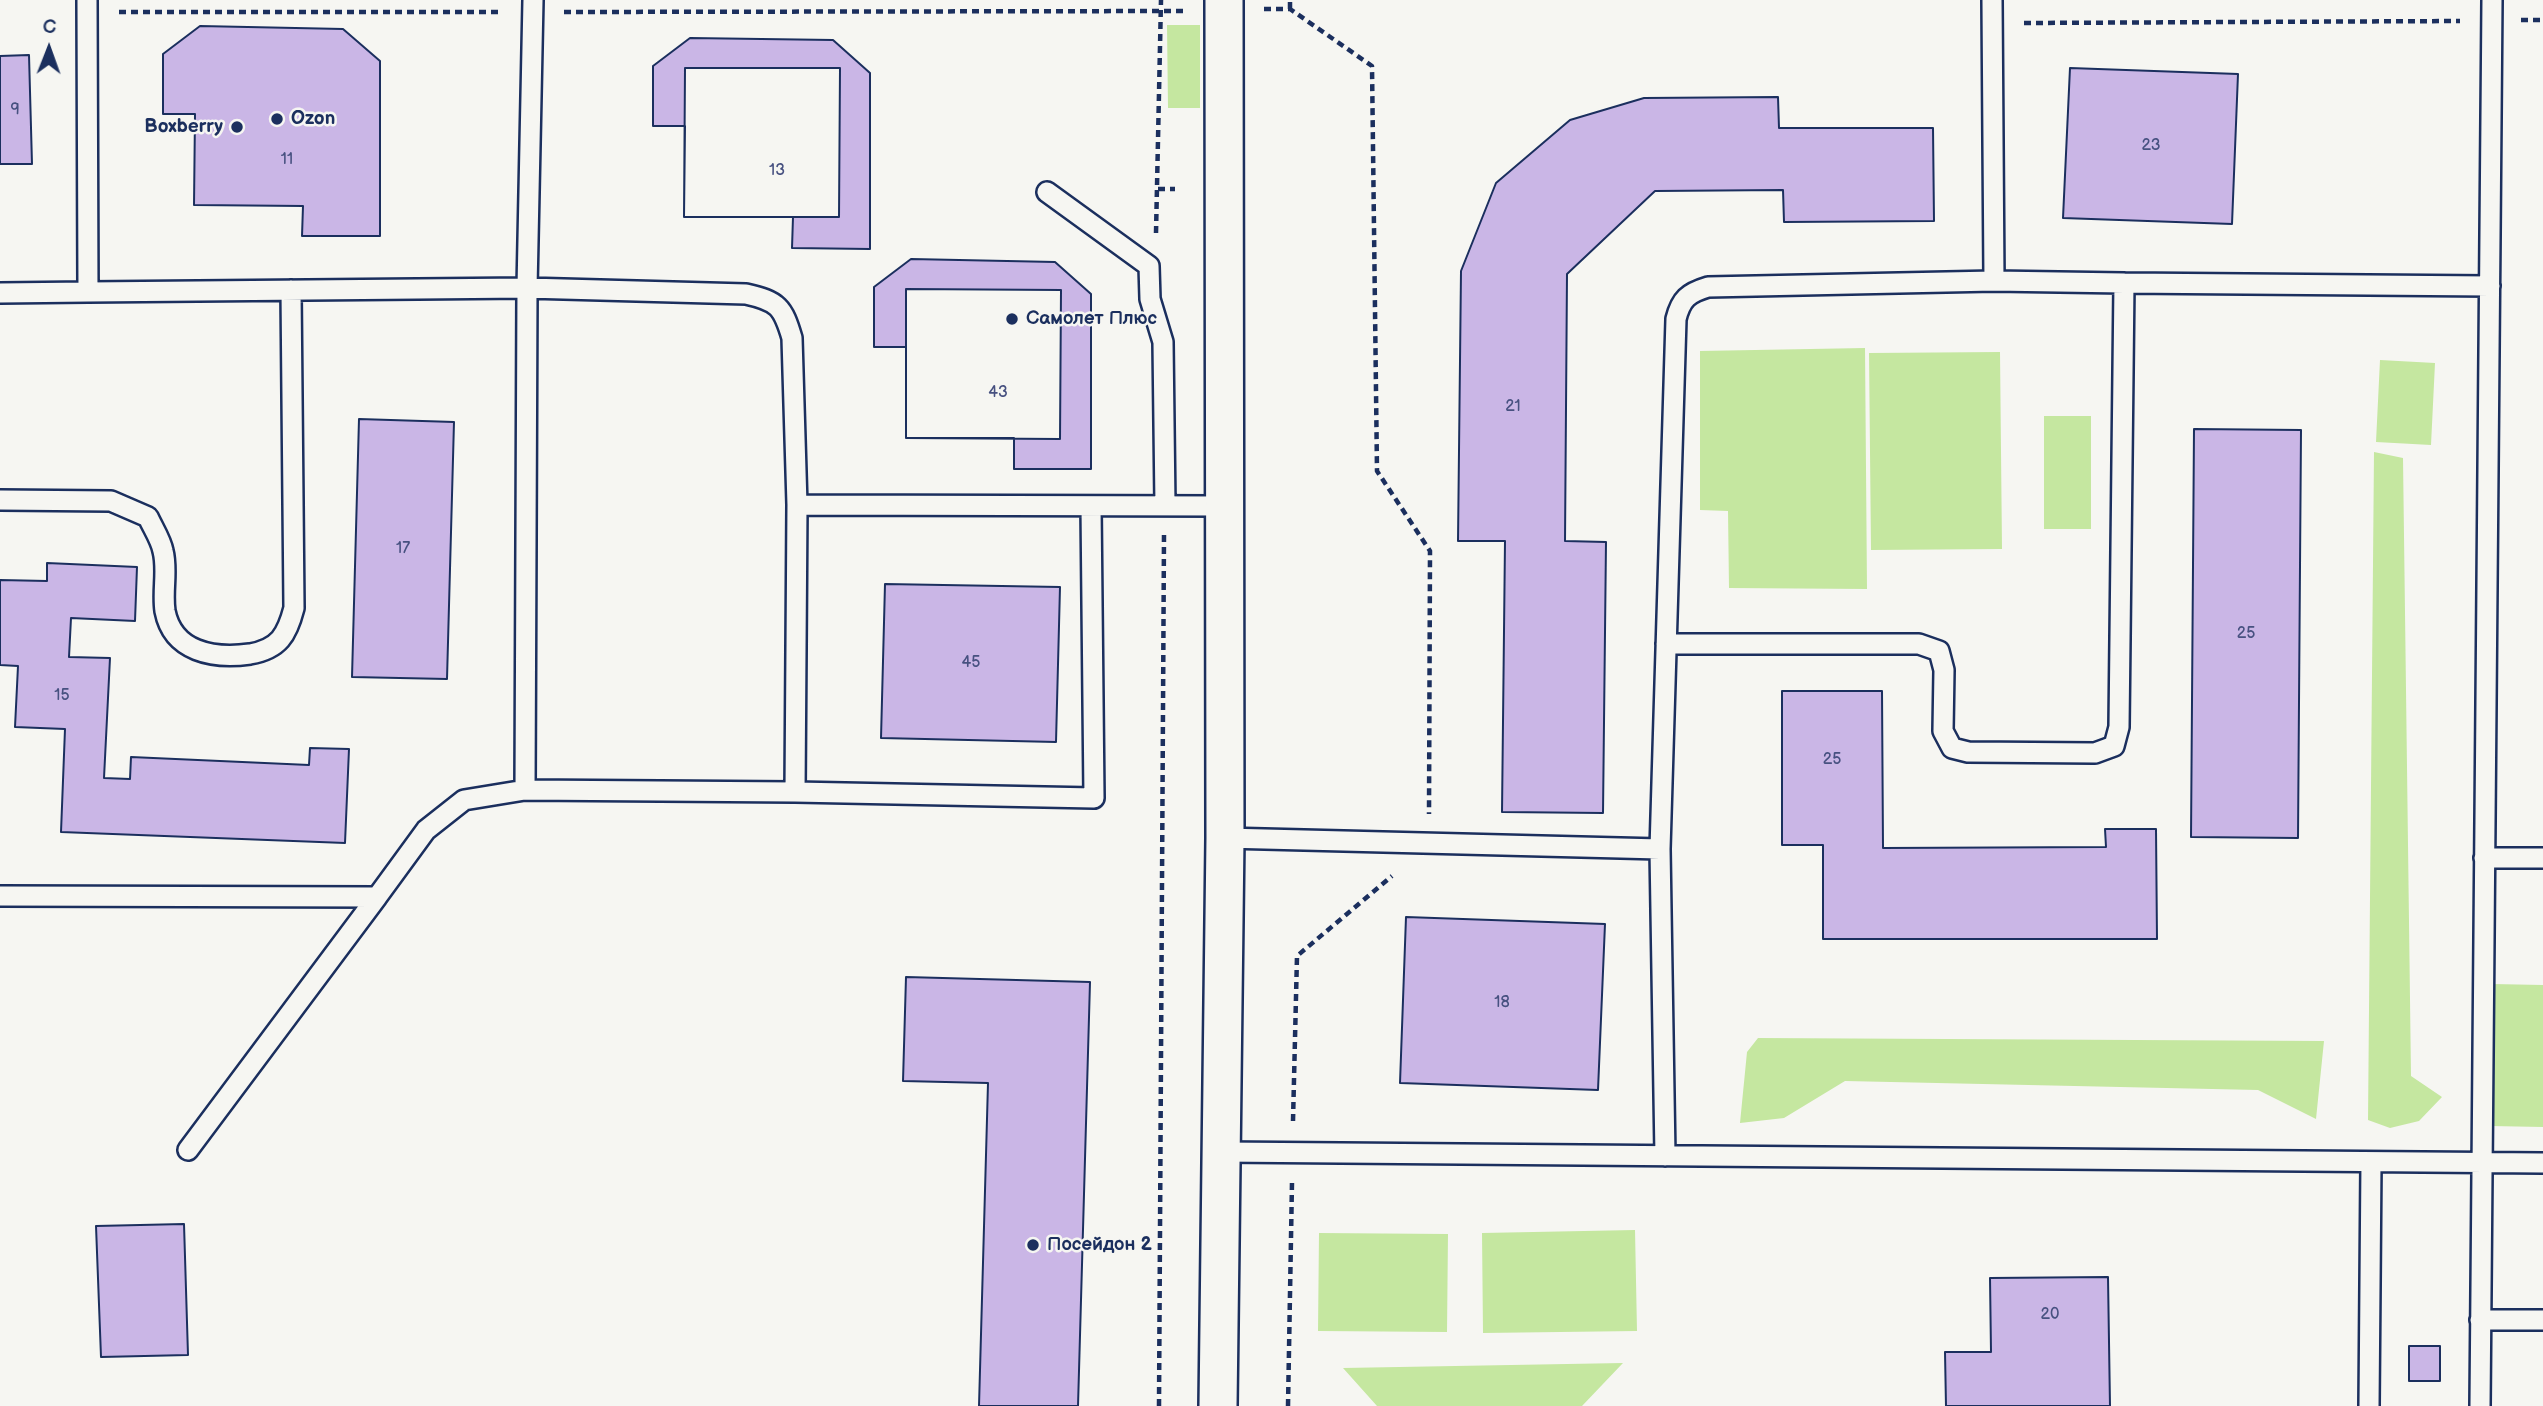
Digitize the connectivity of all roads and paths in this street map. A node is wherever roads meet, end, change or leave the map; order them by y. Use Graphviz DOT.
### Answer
graph roads {
  1 [pos="1161,0"];
  2 [pos="1224,0"];
  3 [pos="1290,0"];
  4 [pos="1992,0"];
  5 [pos="2492,0"];
  6 [pos="87,6"];
  7 [pos="533,6"];
  8 [pos="1161,11"];
  9 [pos="2543,20"];
  10 [pos="2492,21"];
  11 [pos="1992,23"];
  12 [pos="1158,189"];
  13 [pos="1175,189"];
  14 [pos="1047,191"];
  15 [pos="1149,266"];
  16 [pos="1994,281"];
  17 [pos="2124,283"];
  18 [pos="2490,286"];
  19 [pos="527,288"];
  20 [pos="290,290"];
  21 [pos="88,292"];
  22 [pos="0,293"];
  23 [pos="0,500"];
  24 [pos="797,505"];
  25 [pos="1091,506"];
  26 [pos="1165,506"];
  27 [pos="1223,506"];
  28 [pos="1666,644"];
  29 [pos="525,790"];
  30 [pos="795,792"];
  31 [pos="1225,838"];
  32 [pos="1428,844"];
  33 [pos="1660,849"];
  34 [pos="2484,858"];
  35 [pos="2543,858"];
  36 [pos="0,896"];
  37 [pos="377,897"];
  38 [pos="188,1150"];
  39 [pos="1221,1152"];
  40 [pos="1292,1154"];
  41 [pos="1665,1156"];
  42 [pos="2371,1162"];
  43 [pos="2482,1163"];
  44 [pos="2543,1163"];
  45 [pos="2480,1320"];
  46 [pos="2543,1320"];
  47 [pos="1159,1406"];
  48 [pos="1218,1406"];
  49 [pos="1288,1406"];
  50 [pos="2369,1406"];
  51 [pos="2480,1406"];
  1 -- 8 [label="path"];
  2 -- 27 [label="street"];
  3 -- 32 [label="path"];
  4 -- 11 [label="lane"];
  5 -- 10 [label="lane"];
  6 -- 7 [label="path"];
  6 -- 21 [label="lane"];
  7 -- 8 [label="path"];
  7 -- 19 [label="lane"];
  8 -- 12 [label="path"];
  9 -- 10 [label="path"];
  10 -- 11 [label="path"];
  10 -- 18 [label="lane"];
  11 -- 16 [label="lane"];
  12 -- 13 [label="path"];
  12 -- 15 [label="path"];
  14 -- 15 [label="lane"];
  15 -- 26 [label="lane"];
  16 -- 17 [label="lane"];
  16 -- 28 [label="lane"];
  17 -- 18 [label="lane"];
  17 -- 28 [label="lane"];
  18 -- 34 [label="lane"];
  19 -- 20 [label="lane"];
  19 -- 24 [label="lane"];
  19 -- 29 [label="lane"];
  20 -- 21 [label="lane"];
  20 -- 23 [label="lane"];
  21 -- 22 [label="lane"];
  24 -- 25 [label="lane"];
  24 -- 30 [label="lane"];
  25 -- 26 [label="lane"];
  25 -- 30 [label="lane"];
  26 -- 27 [label="lane"];
  26 -- 47 [label="path"];
  27 -- 31 [label="street"];
  28 -- 33 [label="lane"];
  29 -- 30 [label="lane"];
  29 -- 37 [label="lane"];
  31 -- 32 [label="lane"];
  31 -- 39 [label="street"];
  32 -- 33 [label="lane"];
  32 -- 40 [label="path"];
  33 -- 41 [label="lane"];
  34 -- 35 [label="lane"];
  34 -- 43 [label="lane"];
  36 -- 37 [label="lane"];
  37 -- 38 [label="lane"];
  39 -- 40 [label="lane"];
  39 -- 48 [label="street"];
  40 -- 41 [label="lane"];
  40 -- 49 [label="path"];
  41 -- 42 [label="lane"];
  42 -- 43 [label="lane"];
  42 -- 50 [label="lane"];
  43 -- 44 [label="lane"];
  43 -- 45 [label="lane"];
  45 -- 46 [label="lane"];
  45 -- 51 [label="lane"];
}
